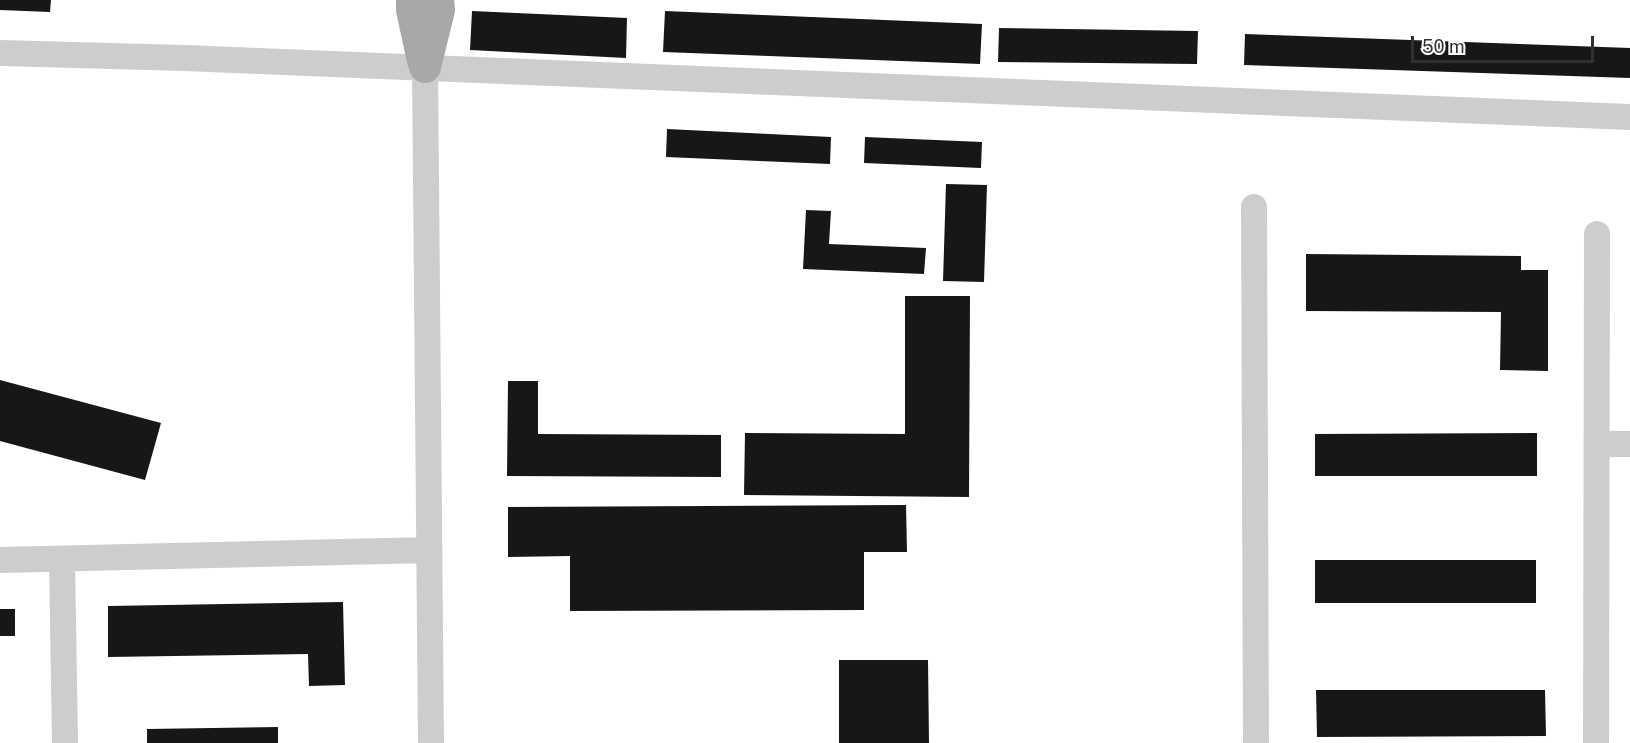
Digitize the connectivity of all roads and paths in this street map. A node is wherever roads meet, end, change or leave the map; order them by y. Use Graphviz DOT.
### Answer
graph roads {
  1 [pos="412,0"];
  2 [pos="438,0"];
  3 [pos="0,53"];
  4 [pos="424,67"];
  5 [pos="1630,117"];
  6 [pos="1254,207"];
  7 [pos="1597,234"];
  8 [pos="1597,444"];
  9 [pos="1630,444"];
  10 [pos="429,550"];
  11 [pos="62,559"];
  12 [pos="0,560"];
  13 [pos="65,743"];
  14 [pos="431,743"];
  15 [pos="1256,743"];
  16 [pos="1596,743"];
  1 -- 4 [label="main road"];
  2 -- 4 [label="main road"];
  3 -- 4 [label="street"];
  4 -- 5 [label="street"];
  4 -- 10 [label="street"];
  6 -- 15 [label="street"];
  7 -- 8 [label="street"];
  8 -- 9 [label="street"];
  8 -- 16 [label="street"];
  10 -- 11 [label="street"];
  10 -- 14 [label="street"];
  11 -- 12 [label="street"];
  11 -- 13 [label="street"];
}
